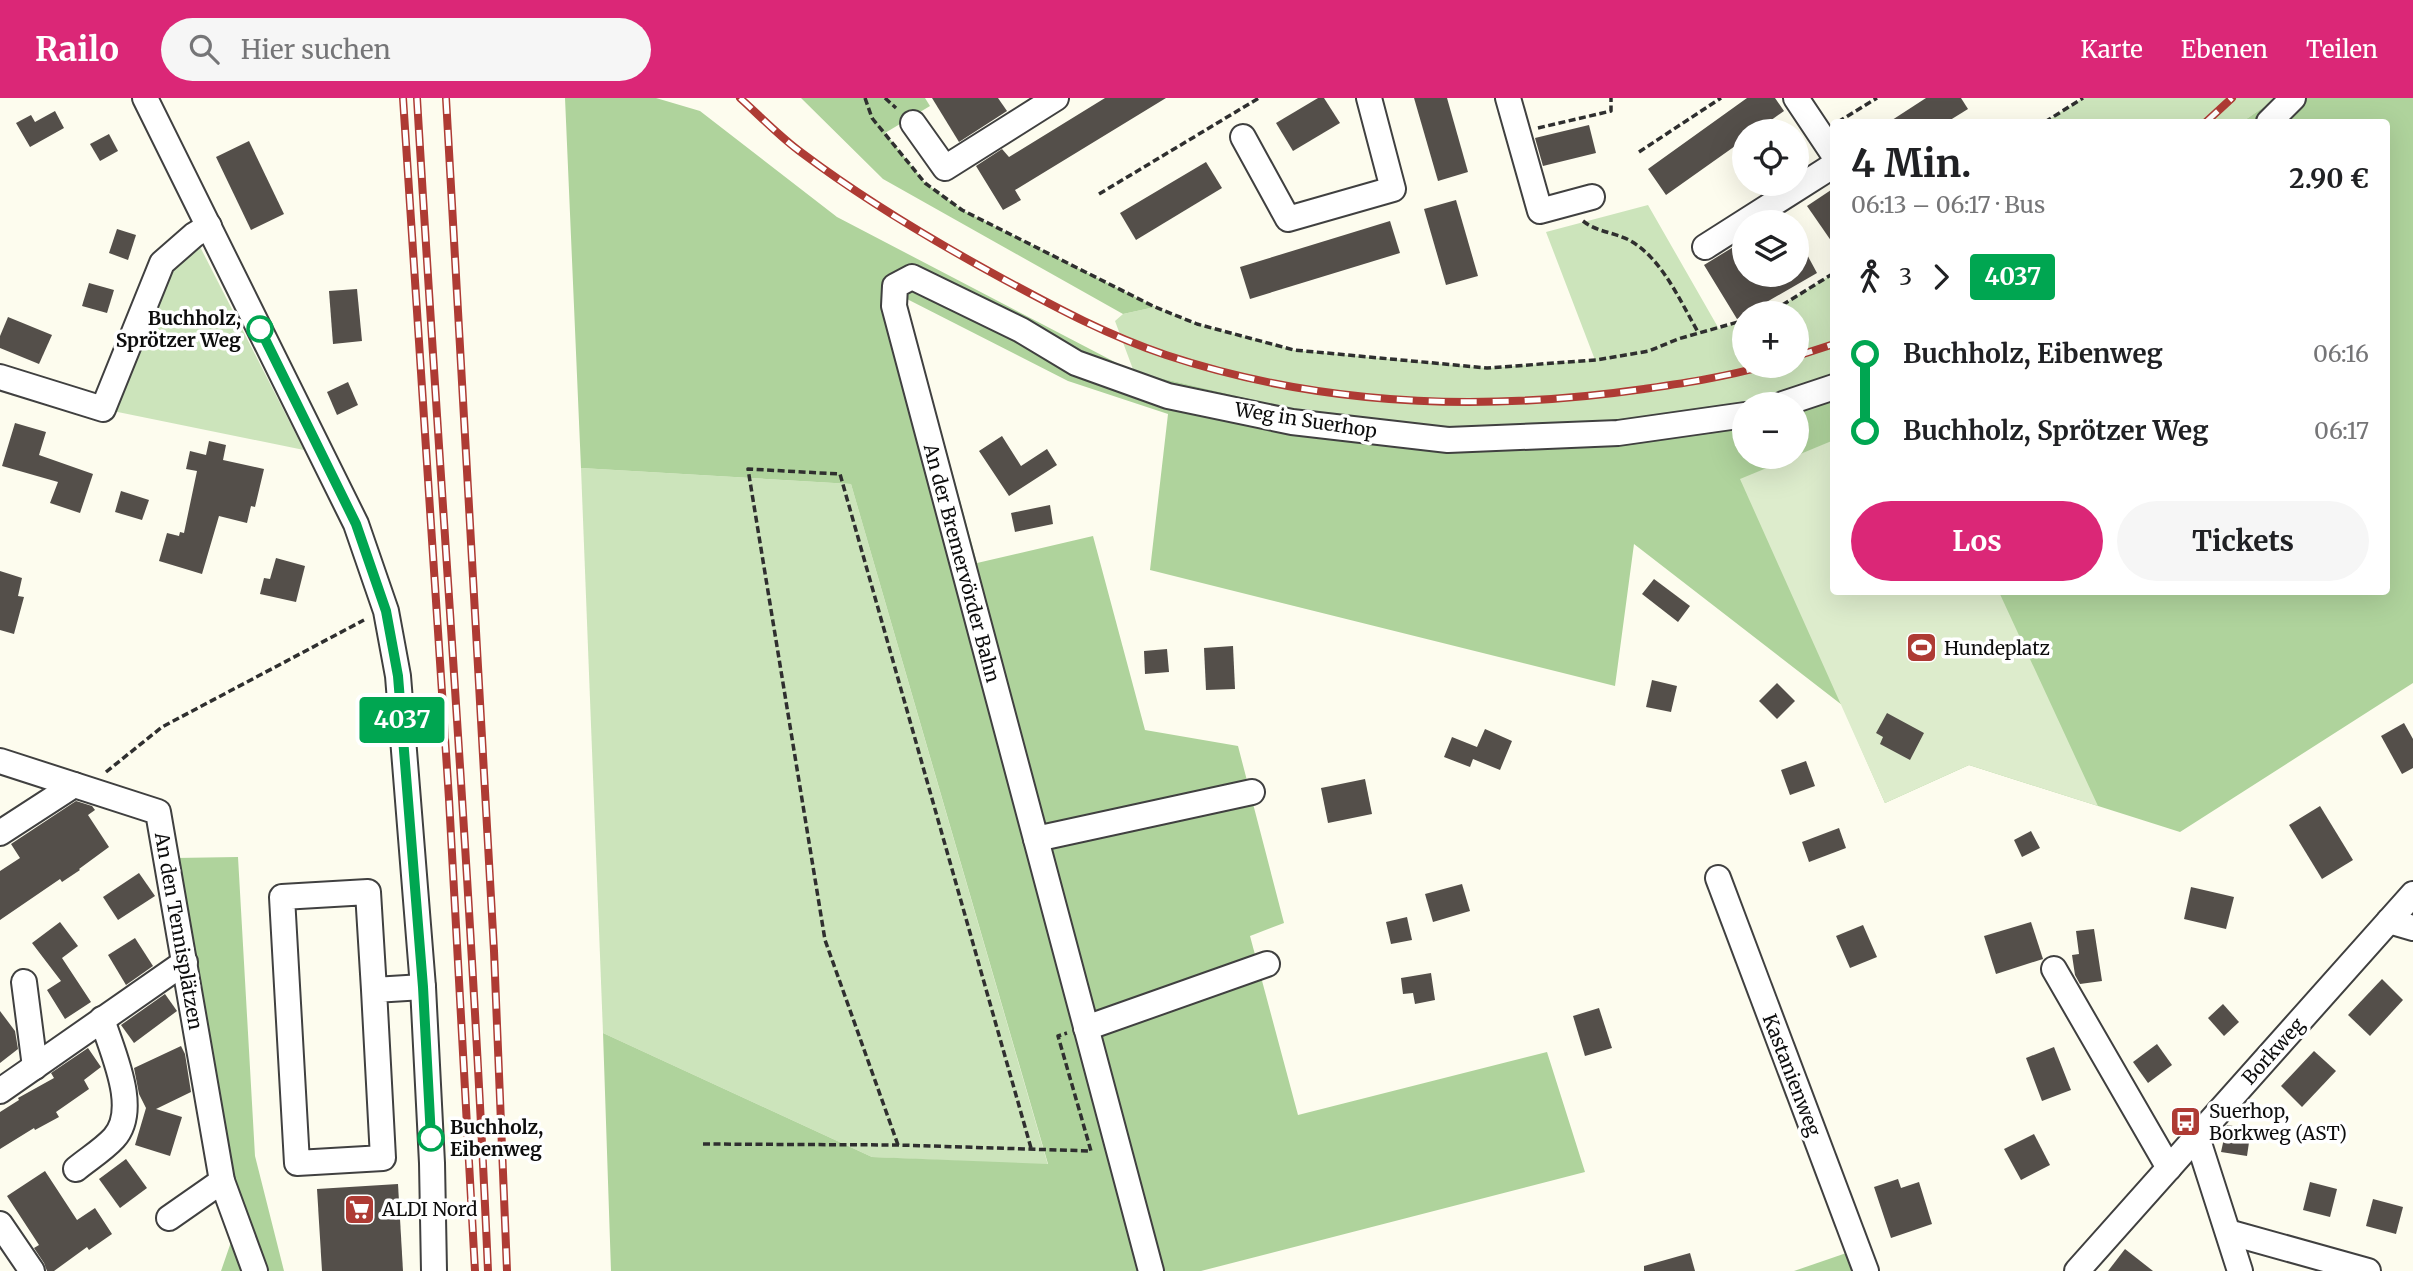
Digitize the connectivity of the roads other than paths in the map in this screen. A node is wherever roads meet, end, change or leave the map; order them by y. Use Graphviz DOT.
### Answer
graph roads {
  1 [pos="145,98"];
  2 [pos="1056,98"];
  3 [pos="1369,98"];
  4 [pos="1508,98"];
  5 [pos="1796,98"];
  6 [pos="2293,98"];
  7 [pos="2272,119"];
  8 [pos="913,123"];
  9 [pos="1243,137"];
  10 [pos="1830,149"];
  11 [pos="1830,168"];
  12 [pos="1592,198"];
  13 [pos="209,226"];
  14 [pos="1704,247"];
  15 [pos="895,286"];
  16 [pos="0,377"];
  17 [pos="1830,388"];
  18 [pos="1809,395"];
  19 [pos="1732,417"];
  20 [pos="0,761"];
  21 [pos="80,787"];
  22 [pos="1252,792"];
  23 [pos="0,833"];
  24 [pos="1036,839"];
  25 [pos="1718,878"];
  26 [pos="2413,894"];
  27 [pos="2401,924"];
  28 [pos="185,962"];
  29 [pos="1267,964"];
  30 [pos="2054,969"];
  31 [pos="24,982"];
  32 [pos="423,987"];
  33 [pos="374,990"];
  34 [pos="102,1019"];
  35 [pos="1086,1028"];
  36 [pos="35,1066"];
  37 [pos="0,1091"];
  38 [pos="2197,1137"];
  39 [pos="2169,1168"];
  40 [pos="76,1169"];
  41 [pos="222,1181"];
  42 [pos="169,1219"];
  43 [pos="0,1224"];
  44 [pos="2228,1232"];
  45 [pos="32,1271"];
  46 [pos="256,1271"];
  47 [pos="434,1271"];
  48 [pos="1151,1271"];
  49 [pos="1867,1271"];
  50 [pos="2077,1271"];
  51 [pos="2240,1271"];
  52 [pos="2368,1271"];
  1 -- 13 [label="street"];
  2 -- 8 [label="street"];
  3 -- 9 [label="street"];
  4 -- 12 [label="street"];
  5 -- 10 [label="street"];
  6 -- 7 [label="street"];
  11 -- 14 [label="street"];
  13 -- 16 [label="street"];
  13 -- 32 [label="street"];
  15 -- 19 [label="street, Weg in Suerhop"];
  15 -- 24 [label="street, An der Bremervörder Bahn"];
  17 -- 18 [label="street"];
  20 -- 21 [label="street"];
  21 -- 23 [label="street"];
  21 -- 28 [label="street, An den Tennisplätzen"];
  22 -- 24 [label="street"];
  24 -- 35 [label="street, An der Bremervörder Bahn"];
  25 -- 49 [label="street, Kastanienweg"];
  26 -- 27 [label="street, Borkweg"];
  27 -- 38 [label="street, Borkweg"];
  28 -- 34 [label="street"];
  28 -- 41 [label="street, An den Tennisplätzen"];
  29 -- 35 [label="street"];
  30 -- 39 [label="street"];
  31 -- 36 [label="street"];
  32 -- 33 [label="street"];
  32 -- 47 [label="street"];
  33 -- 33 [label="street"];
  34 -- 36 [label="street"];
  34 -- 40 [label="street"];
  35 -- 48 [label="street, An der Bremervörder Bahn"];
  36 -- 37 [label="street"];
  38 -- 39 [label="street, Borkweg"];
  38 -- 44 [label="street"];
  39 -- 50 [label="street, Borkweg"];
  41 -- 42 [label="street"];
  41 -- 46 [label="street, An den Tennisplätzen"];
  43 -- 45 [label="street"];
  44 -- 51 [label="street"];
  44 -- 52 [label="street"];
}
